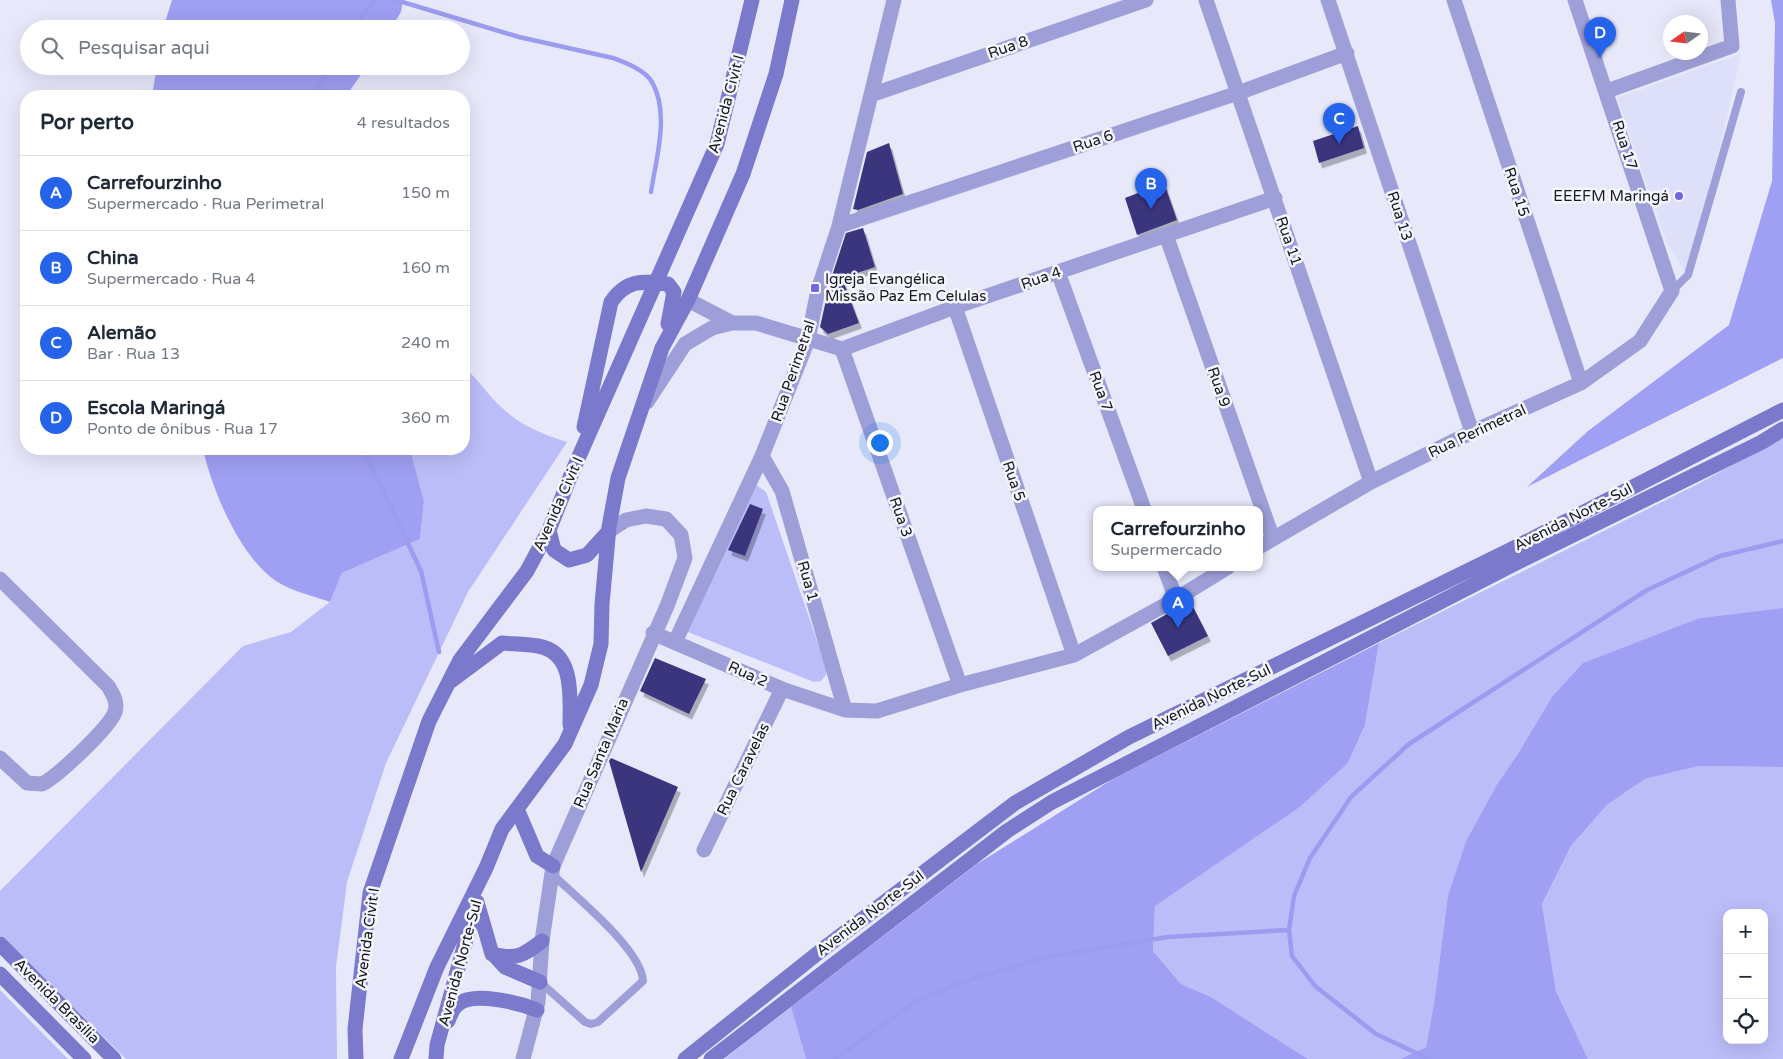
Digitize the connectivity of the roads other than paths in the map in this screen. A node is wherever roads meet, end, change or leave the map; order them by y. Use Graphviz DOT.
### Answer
graph roads {
  1 [pos="752,0"];
  2 [pos="792,0"];
  3 [pos="894,0"];
  4 [pos="1146,0"];
  5 [pos="1206,0"];
  6 [pos="1328,0"];
  7 [pos="1454,0"];
  8 [pos="1575,0"];
  9 [pos="1728,0"];
  10 [pos="1347,53"];
  11 [pos="1607,90"];
  12 [pos="1741,92"];
  13 [pos="1238,93"];
  14 [pos="871,95"];
  15 [pos="1275,198"];
  16 [pos="839,226"];
  17 [pos="1166,235"];
  18 [pos="1058,272"];
  19 [pos="657,283"];
  20 [pos="1672,291"];
  21 [pos="688,300"];
  22 [pos="955,307"];
  23 [pos="732,323"];
  24 [pos="808,340"];
  25 [pos="662,348"];
  26 [pos="842,349"];
  27 [pos="1580,383"];
  28 [pos="1783,410"];
  29 [pos="638,414"];
  30 [pos="1783,429"];
  31 [pos="1472,432"];
  32 [pos="762,456"];
  33 [pos="573,470"];
  34 [pos="1372,482"];
  35 [pos="1143,506"];
  36 [pos="1261,506"];
  37 [pos="1263,511"];
  38 [pos="549,530"];
  39 [pos="609,530"];
  40 [pos="1273,539"];
  41 [pos="1263,545"];
  42 [pos="1166,571"];
  43 [pos="1222,571"];
  44 [pos="0,580"];
  45 [pos="1176,599"];
  46 [pos="653,633"];
  47 [pos="675,642"];
  48 [pos="1074,654"];
  49 [pos="448,683"];
  50 [pos="960,686"];
  51 [pos="782,688"];
  52 [pos="844,710"];
  53 [pos="570,732"];
  54 [pos="0,758"];
  55 [pos="516,809"];
  56 [pos="704,850"];
  57 [pos="486,868"];
  58 [pos="552,870"];
  59 [pos="477,902"];
  60 [pos="542,941"];
  61 [pos="0,944"];
  62 [pos="492,954"];
  63 [pos="0,974"];
  64 [pos="540,982"];
  65 [pos="537,1010"];
  66 [pos="437,1052"];
  67 [pos="84,1059"];
  68 [pos="114,1059"];
  69 [pos="356,1059"];
  70 [pos="401,1059"];
  71 [pos="523,1059"];
  72 [pos="685,1059"];
  73 [pos="711,1059"];
  1 -- 19 [label="main road, Avenida Civit I"];
  2 -- 21 [label="main road"];
  3 -- 14 [label="street, Rua Perimetral"];
  4 -- 14 [label="street, Rua 8"];
  5 -- 13 [label="street, Rua 11"];
  6 -- 10 [label="street, Rua 13"];
  7 -- 27 [label="street, Rua 15"];
  8 -- 11 [label="street, Rua 17"];
  9 -- 11 [label="street"];
  10 -- 13 [label="street, Rua 6"];
  10 -- 31 [label="street, Rua 13"];
  11 -- 20 [label="street, Rua 17"];
  12 -- 20 [label="lane"];
  13 -- 15 [label="street, Rua 11"];
  13 -- 16 [label="street, Rua 6"];
  14 -- 16 [label="street, Rua Perimetral"];
  15 -- 17 [label="street, Rua 4"];
  15 -- 34 [label="street, Rua 11"];
  16 -- 24 [label="street, Rua Perimetral"];
  17 -- 18 [label="street, Rua 4"];
  17 -- 36 [label="street, Rua 9"];
  18 -- 22 [label="street, Rua 4"];
  18 -- 35 [label="street, Rua 7"];
  19 -- 25 [label="main road"];
  19 -- 33 [label="main road, Avenida Civit I"];
  19 -- 33 [label="main road"];
  20 -- 27 [label="street, Rua Perimetral"];
  21 -- 23 [label="street"];
  21 -- 25 [label="main road"];
  22 -- 26 [label="street, Rua 4"];
  22 -- 48 [label="street, Rua 5"];
  23 -- 24 [label="street"];
  23 -- 29 [label="street"];
  24 -- 26 [label="street"];
  24 -- 32 [label="street, Rua Perimetral"];
  25 -- 29 [label="main road"];
  26 -- 50 [label="street, Rua 3"];
  27 -- 31 [label="street, Rua Perimetral"];
  28 -- 72 [label="main road, Avenida Norte-Sul"];
  29 -- 39 [label="main road"];
  30 -- 73 [label="main road, Avenida Norte-Sul"];
  31 -- 34 [label="street, Rua Perimetral"];
  32 -- 47 [label="street, Rua Perimetral"];
  32 -- 52 [label="street, Rua 1"];
  33 -- 38 [label="main road, Avenida Civit I"];
  34 -- 40 [label="street, Rua Perimetral"];
  37 -- 40 [label="street, Rua 9"];
  38 -- 39 [label="main road"];
  38 -- 49 [label="main road, Avenida Civit I"];
  39 -- 46 [label="street, Rua Santa Maria"];
  39 -- 53 [label="main road"];
  40 -- 41 [label="street, Rua Perimetral"];
  42 -- 45 [label="street"];
  43 -- 45 [label="street"];
  44 -- 54 [label="street"];
  45 -- 48 [label="street"];
  46 -- 47 [label="street, Rua 2"];
  46 -- 58 [label="street, Rua Santa Maria"];
  47 -- 51 [label="street, Rua 2"];
  48 -- 50 [label="street"];
  49 -- 53 [label="main road"];
  49 -- 69 [label="main road, Avenida Civit I"];
  50 -- 52 [label="street"];
  51 -- 52 [label="street, Rua 2"];
  51 -- 56 [label="street, Rua Caravelas"];
  53 -- 55 [label="main road"];
  55 -- 57 [label="main road"];
  55 -- 58 [label="main road"];
  57 -- 59 [label="main road, Avenida Norte-Sul"];
  57 -- 70 [label="main road"];
  58 -- 60 [label="street, Rua Santa Maria"];
  58 -- 64 [label="lane"];
  59 -- 62 [label="main road"];
  59 -- 66 [label="main road, Avenida Norte-Sul"];
  60 -- 62 [label="main road"];
  60 -- 64 [label="street, Rua Santa Maria"];
  61 -- 68 [label="main road, Avenida Brasília"];
  62 -- 64 [label="main road"];
  63 -- 67 [label="main road, Avenida Brasília"];
  64 -- 65 [label="street, Rua Santa Maria"];
  65 -- 66 [label="main road"];
  65 -- 71 [label="street, Rua Santa Maria"];
}
